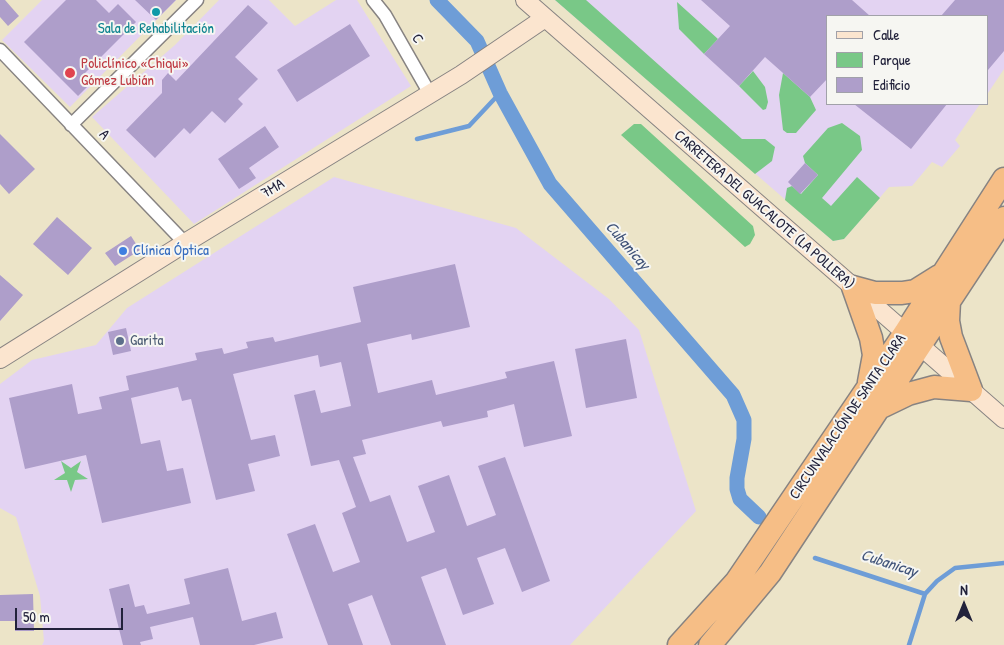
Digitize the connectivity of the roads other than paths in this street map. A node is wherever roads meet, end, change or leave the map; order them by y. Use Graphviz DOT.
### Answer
graph roads {
  1 [pos="197,0"];
  2 [pos="372,0"];
  3 [pos="525,0"];
  4 [pos="545,18"];
  5 [pos="0,50"];
  6 [pos="430,94"];
  7 [pos="71,125"];
  8 [pos="1004,180"];
  9 [pos="1004,218"];
  10 [pos="185,243"];
  11 [pos="943,274"];
  12 [pos="853,287"];
  13 [pos="949,301"];
  14 [pos="912,339"];
  15 [pos="0,359"];
  16 [pos="868,388"];
  17 [pos="971,390"];
  18 [pos="880,408"];
  19 [pos="1004,419"];
  20 [pos="679,645"];
  21 [pos="710,645"];
  1 -- 7 [label="street"];
  2 -- 6 [label="street, C"];
  3 -- 4 [label="street, CARRETERA DEL GUACALOTE (LA POLLERA)"];
  4 -- 6 [label="street, 7MA"];
  4 -- 12 [label="street, CARRETERA DEL GUACALOTE (LA POLLERA)"];
  5 -- 7 [label="street, A"];
  6 -- 10 [label="street, 7MA"];
  7 -- 10 [label="street, A"];
  8 -- 11 [label="highway, CIRCUNVALACIÓN DE SANTA CLARA"];
  9 -- 13 [label="highway, CIRCUNVALACIÓN DE SANTA CLARA"];
  10 -- 15 [label="street, 7MA"];
  11 -- 12 [label="highway"];
  11 -- 14 [label="highway, CIRCUNVALACIÓN DE SANTA CLARA"];
  12 -- 14 [label="street, CARRETERA DEL GUACALOTE (LA POLLERA)"];
  12 -- 16 [label="highway"];
  13 -- 14 [label="highway, CIRCUNVALACIÓN DE SANTA CLARA"];
  13 -- 17 [label="highway"];
  14 -- 16 [label="highway, CIRCUNVALACIÓN DE SANTA CLARA"];
  14 -- 17 [label="street, CARRETERA DEL GUACALOTE (LA POLLERA)"];
  14 -- 18 [label="highway, CIRCUNVALACIÓN DE SANTA CLARA"];
  16 -- 20 [label="highway, CIRCUNVALACIÓN DE SANTA CLARA"];
  17 -- 18 [label="highway"];
  17 -- 19 [label="street, CARRETERA DEL GUACALOTE (LA POLLERA)"];
  18 -- 21 [label="highway, CIRCUNVALACIÓN DE SANTA CLARA"];
}
